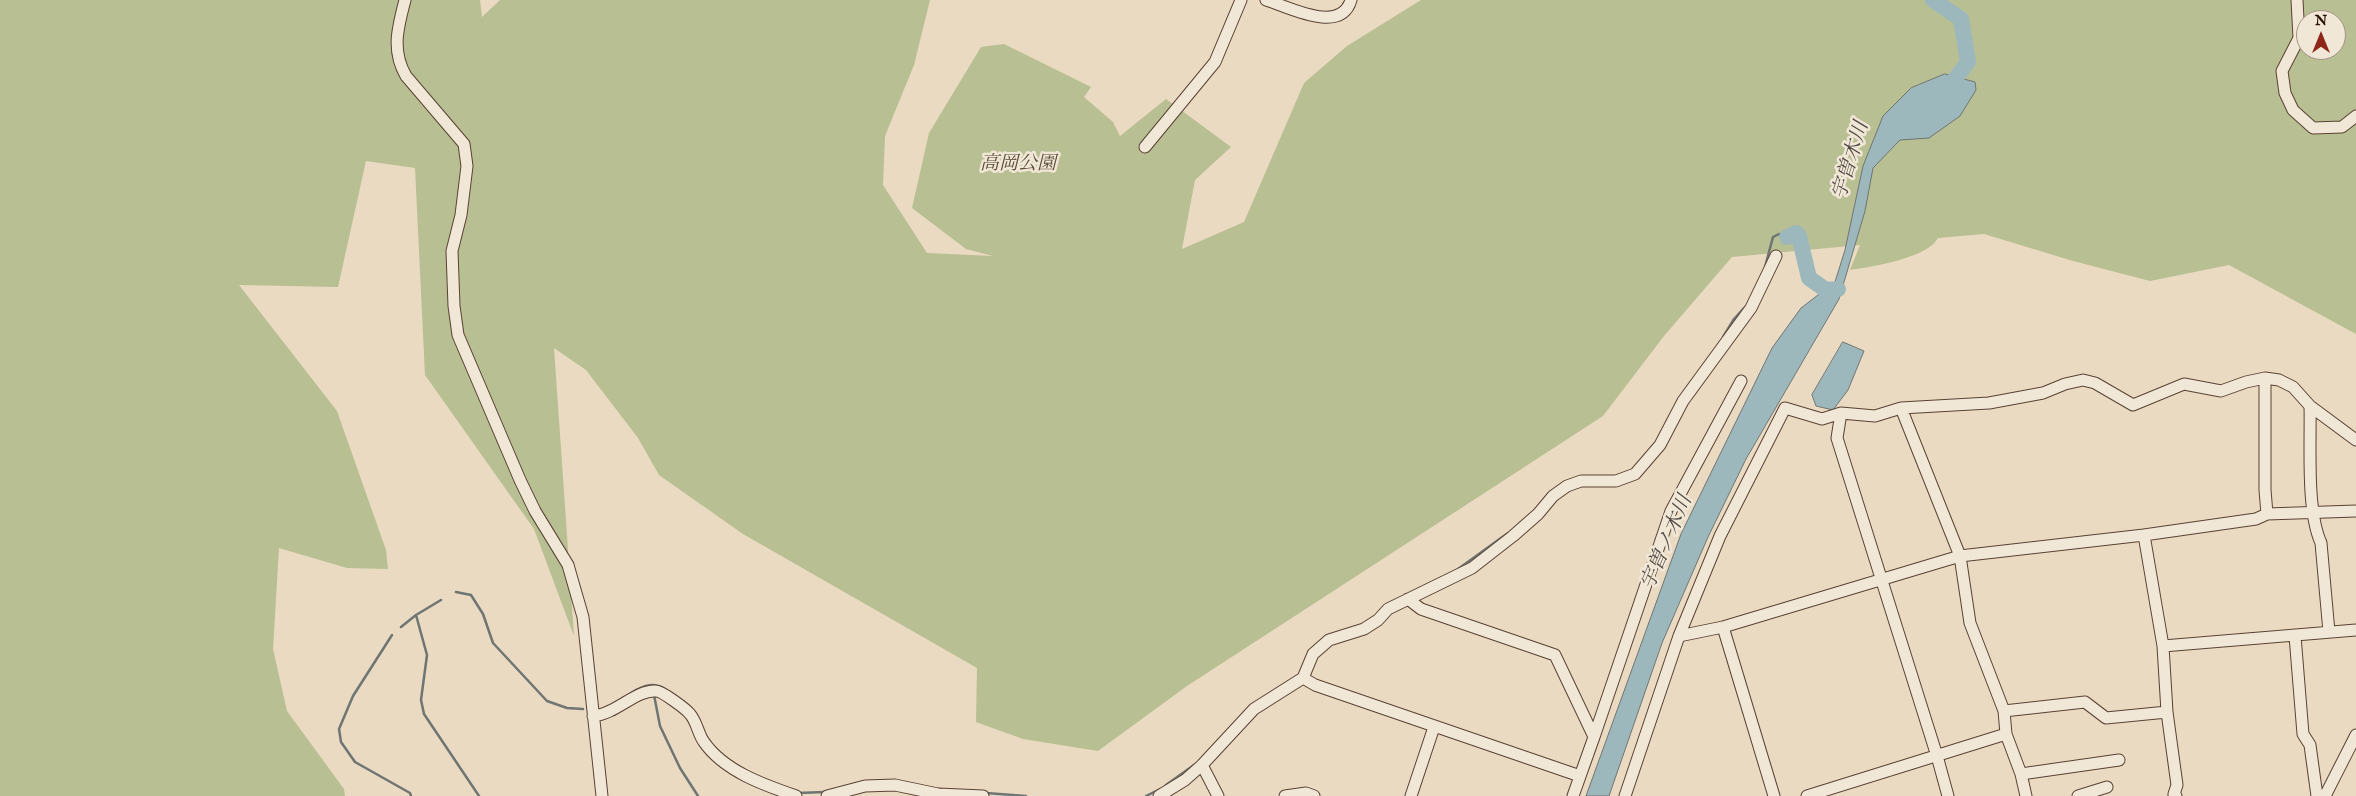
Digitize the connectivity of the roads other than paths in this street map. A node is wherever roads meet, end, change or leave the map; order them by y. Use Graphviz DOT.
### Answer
graph roads {
  1 [pos="404,0"];
  2 [pos="1241,0"];
  3 [pos="1266,0"];
  4 [pos="1351,0"];
  5 [pos="2297,0"];
  6 [pos="2356,116"];
  7 [pos="1145,146"];
  8 [pos="1776,256"];
  9 [pos="2265,378"];
  10 [pos="1741,381"];
  11 [pos="2310,406"];
  12 [pos="1902,408"];
  13 [pos="1841,413"];
  14 [pos="2356,440"];
  15 [pos="2356,511"];
  16 [pos="2313,513"];
  17 [pos="2268,514"];
  18 [pos="2144,535"];
  19 [pos="1960,556"];
  20 [pos="1880,580"];
  21 [pos="1408,599"];
  22 [pos="1723,627"];
  23 [pos="2356,630"];
  24 [pos="2329,632"];
  25 [pos="1679,636"];
  26 [pos="2295,636"];
  27 [pos="2163,646"];
  28 [pos="1303,678"];
  29 [pos="2004,711"];
  30 [pos="2167,712"];
  31 [pos="593,716"];
  32 [pos="1434,727"];
  33 [pos="2006,734"];
  34 [pos="2356,735"];
  35 [pos="1594,737"];
  36 [pos="1937,756"];
  37 [pos="2119,760"];
  38 [pos="1202,765"];
  39 [pos="2021,774"];
  40 [pos="1580,776"];
  41 [pos="2108,787"];
  42 [pos="875,791"];
  43 [pos="602,796"];
  44 [pos="796,796"];
  45 [pos="827,796"];
  46 [pos="983,796"];
  47 [pos="1159,796"];
  48 [pos="1218,796"];
  49 [pos="1285,796"];
  50 [pos="1314,796"];
  51 [pos="1411,796"];
  52 [pos="1572,796"];
  53 [pos="1625,796"];
  54 [pos="1774,796"];
  55 [pos="1808,796"];
  56 [pos="1948,796"];
  57 [pos="2026,796"];
  58 [pos="2078,796"];
  59 [pos="2176,796"];
  60 [pos="2317,796"];
  61 [pos="2325,796"];
  1 -- 31 [label="street"];
  2 -- 7 [label="street"];
  3 -- 4 [label="street"];
  5 -- 6 [label="street"];
  8 -- 21 [label="street"];
  9 -- 11 [label="street"];
  9 -- 12 [label="street"];
  9 -- 17 [label="street"];
  10 -- 35 [label="street"];
  11 -- 14 [label="street"];
  11 -- 16 [label="street"];
  12 -- 13 [label="street"];
  12 -- 19 [label="street"];
  13 -- 20 [label="street"];
  13 -- 25 [label="street"];
  15 -- 16 [label="street"];
  16 -- 17 [label="street"];
  16 -- 24 [label="street"];
  17 -- 18 [label="street"];
  18 -- 19 [label="street"];
  18 -- 27 [label="street"];
  19 -- 20 [label="street"];
  19 -- 29 [label="street"];
  20 -- 22 [label="street"];
  20 -- 36 [label="street"];
  21 -- 28 [label="street"];
  21 -- 35 [label="street"];
  22 -- 25 [label="street"];
  22 -- 54 [label="street"];
  23 -- 24 [label="street"];
  24 -- 26 [label="street"];
  25 -- 53 [label="street"];
  26 -- 27 [label="street"];
  26 -- 60 [label="street"];
  27 -- 30 [label="street"];
  28 -- 32 [label="street"];
  28 -- 38 [label="street"];
  29 -- 30 [label="street"];
  29 -- 33 [label="street"];
  30 -- 59 [label="street"];
  31 -- 43 [label="street"];
  31 -- 44 [label="street"];
  32 -- 40 [label="street"];
  32 -- 51 [label="street"];
  33 -- 36 [label="street"];
  33 -- 39 [label="street"];
  34 -- 61 [label="street"];
  35 -- 40 [label="street"];
  36 -- 55 [label="street"];
  36 -- 56 [label="street"];
  37 -- 39 [label="street"];
  38 -- 47 [label="street"];
  38 -- 48 [label="street"];
  39 -- 57 [label="street"];
  40 -- 52 [label="street"];
  41 -- 58 [label="street"];
  42 -- 45 [label="street"];
  42 -- 46 [label="street"];
  49 -- 50 [label="street"];
}
